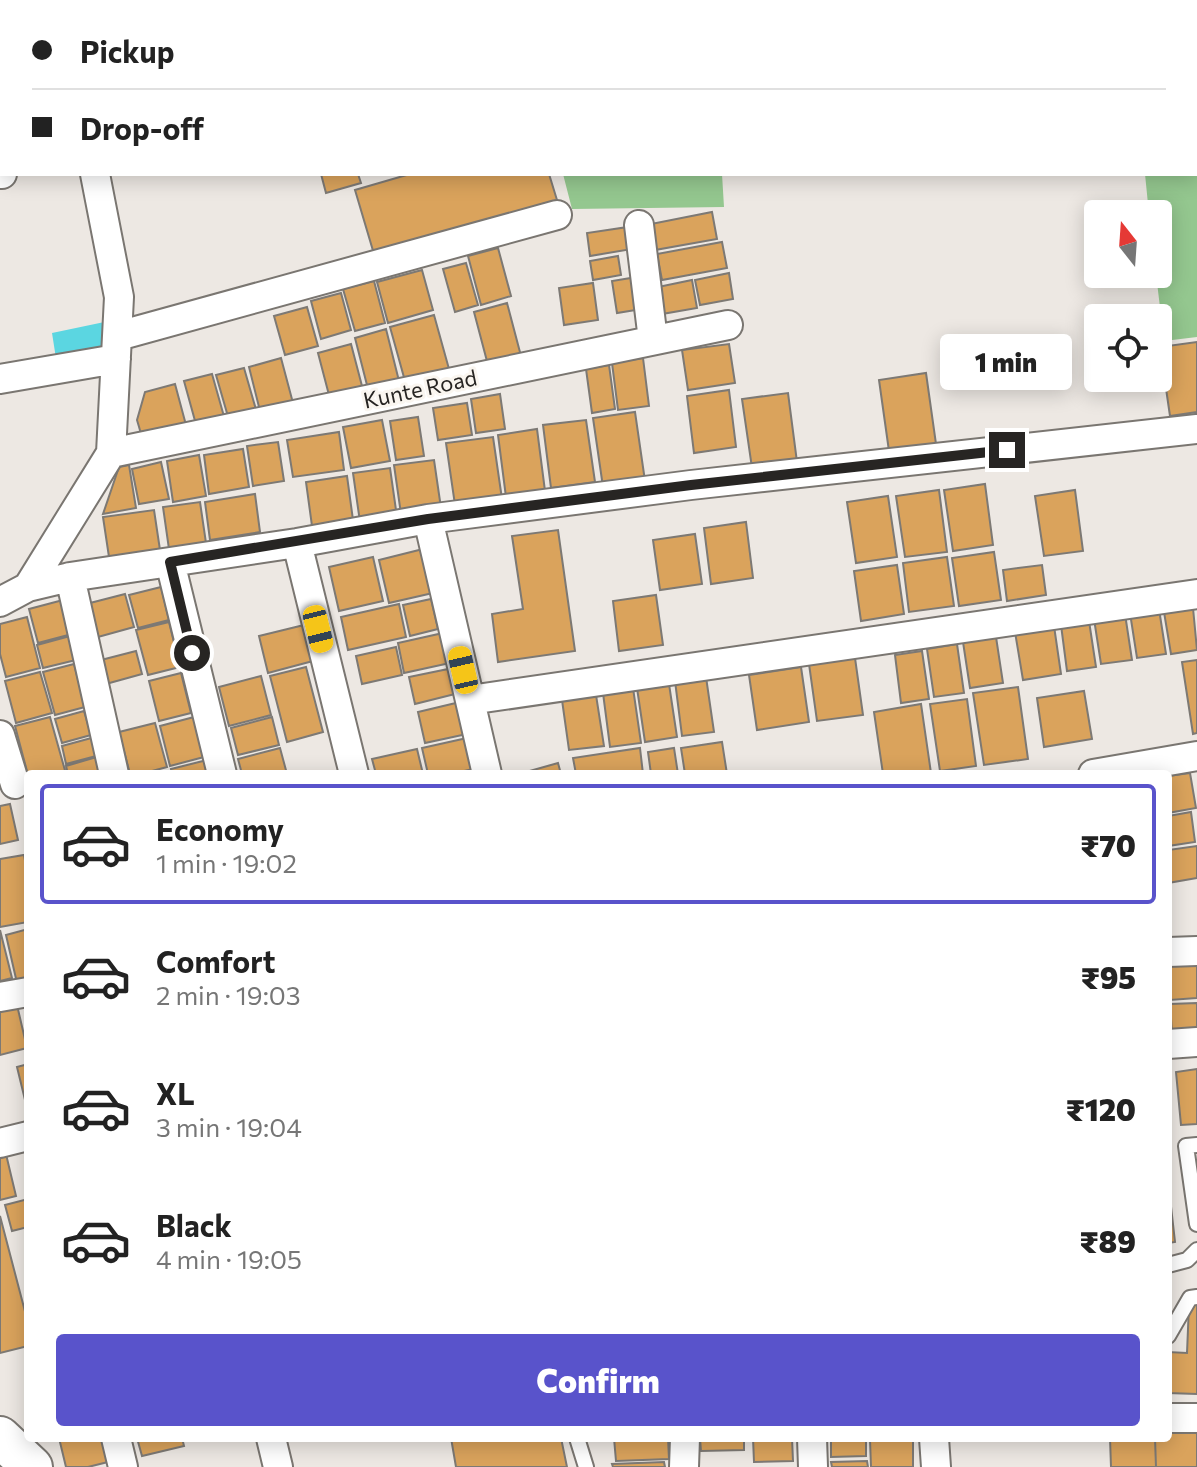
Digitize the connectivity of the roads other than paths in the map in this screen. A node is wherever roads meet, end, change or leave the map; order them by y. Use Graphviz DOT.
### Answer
graph roads {
  1 [pos="95,176"];
  2 [pos="557,215"];
  3 [pos="639,225"];
  4 [pos="728,325"];
  5 [pos="653,340"];
  6 [pos="117,347"];
  7 [pos="0,379"];
  8 [pos="1197,429"];
  9 [pos="111,453"];
  10 [pos="428,519"];
  11 [pos="297,543"];
  12 [pos="170,562"];
  13 [pos="70,577"];
  14 [pos="28,587"];
  15 [pos="1197,594"];
  16 [pos="0,602"];
  17 [pos="470,700"];
  18 [pos="0,735"];
  19 [pos="1197,756"];
  20 [pos="113,770"];
  21 [pos="221,770"];
  22 [pos="353,770"];
  23 [pos="486,770"];
  24 [pos="1116,770"];
  25 [pos="15,784"];
  26 [pos="1197,951"];
  27 [pos="1172,952"];
  28 [pos="24,993"];
  29 [pos="0,997"];
  30 [pos="1197,1042"];
  31 [pos="1172,1044"];
  32 [pos="24,1137"];
  33 [pos="0,1143"];
  34 [pos="1197,1145"];
  35 [pos="1197,1224"];
  36 [pos="1197,1250"];
  37 [pos="1172,1264"];
  38 [pos="1197,1297"];
  39 [pos="1172,1329"];
  40 [pos="1172,1418"];
  41 [pos="1197,1418"];
  42 [pos="0,1437"];
  43 [pos="117,1442"];
  44 [pos="272,1442"];
  45 [pos="578,1442"];
  46 [pos="685,1442"];
  47 [pos="812,1442"];
  48 [pos="934,1442"];
  49 [pos="32,1467"];
  50 [pos="123,1467"];
  51 [pos="278,1467"];
  52 [pos="586,1467"];
  53 [pos="684,1467"];
  54 [pos="813,1467"];
  55 [pos="936,1467"];
  1 -- 6 [label="street"];
  2 -- 6 [label="street"];
  3 -- 5 [label="street"];
  4 -- 5 [label="street, Kunte Road"];
  5 -- 9 [label="street, Kunte Road"];
  6 -- 7 [label="street"];
  6 -- 9 [label="street"];
  8 -- 10 [label="street"];
  9 -- 14 [label="street"];
  10 -- 11 [label="street"];
  10 -- 17 [label="street"];
  11 -- 12 [label="street"];
  11 -- 22 [label="street"];
  12 -- 13 [label="street"];
  12 -- 21 [label="street"];
  13 -- 14 [label="street"];
  13 -- 20 [label="street"];
  14 -- 16 [label="street"];
  15 -- 17 [label="street"];
  17 -- 23 [label="street"];
  18 -- 25 [label="street"];
  19 -- 24 [label="street"];
  26 -- 27 [label="street"];
  28 -- 29 [label="street"];
  30 -- 31 [label="street"];
  32 -- 33 [label="street"];
  34 -- 35 [label="lane"];
  36 -- 37 [label="lane"];
  38 -- 39 [label="lane"];
  40 -- 41 [label="street"];
  42 -- 49 [label="main road"];
  43 -- 50 [label="street"];
  44 -- 51 [label="street"];
  45 -- 52 [label="lane"];
  46 -- 53 [label="street"];
  47 -- 54 [label="street"];
  48 -- 55 [label="street"];
}
